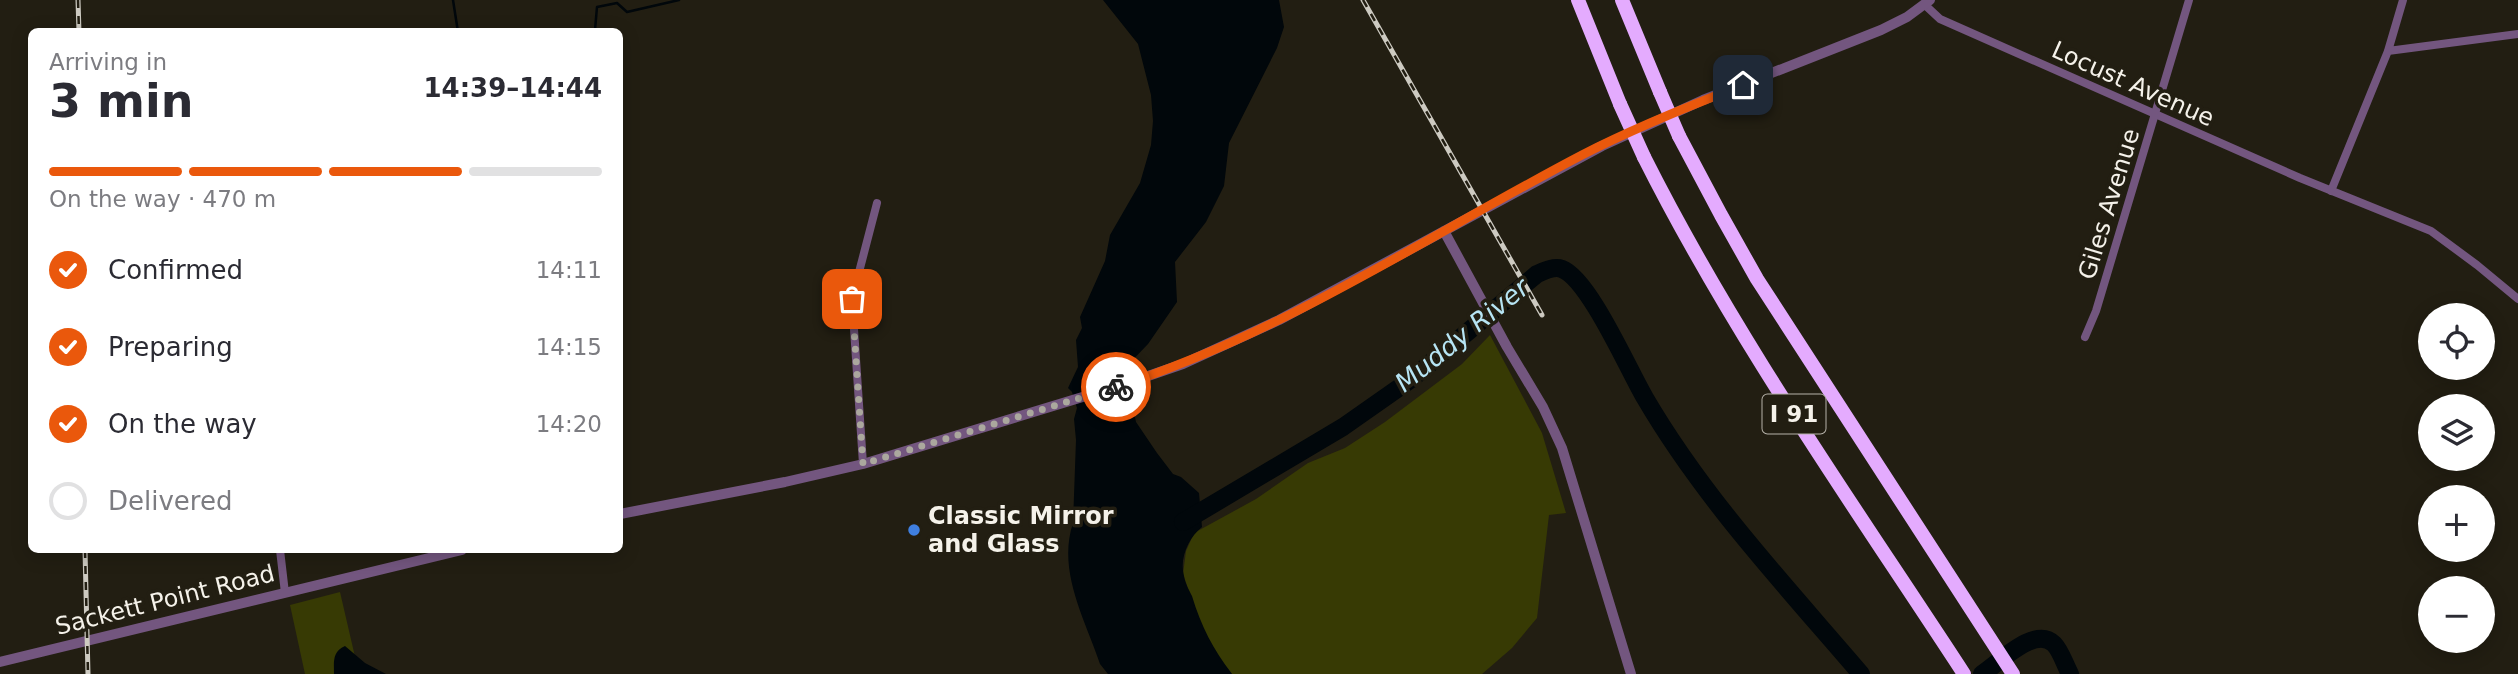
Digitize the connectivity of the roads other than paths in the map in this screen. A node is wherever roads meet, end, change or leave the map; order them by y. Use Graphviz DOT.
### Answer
graph roads {
  1 [pos="1578,0"];
  2 [pos="1622,0"];
  3 [pos="2189,0"];
  4 [pos="2403,0"];
  5 [pos="1927,2"];
  6 [pos="2518,34"];
  7 [pos="2388,51"];
  8 [pos="2155,115"];
  9 [pos="2332,191"];
  10 [pos="877,203"];
  11 [pos="1444,231"];
  12 [pos="2518,299"];
  13 [pos="2085,338"];
  14 [pos="863,464"];
  15 [pos="623,513"];
  16 [pos="280,553"];
  17 [pos="450,553"];
  18 [pos="285,593"];
  19 [pos="0,662"];
  20 [pos="1961,669"];
  21 [pos="1629,672"];
  22 [pos="2013,674"];
  1 -- 20 [label="highway, I 91, bridge"];
  2 -- 22 [label="highway, I 91, bridge"];
  3 -- 8 [label="street, Giles Avenue"];
  4 -- 7 [label="street"];
  5 -- 8 [label="street, Locust Avenue"];
  5 -- 11 [label="street"];
  6 -- 7 [label="street"];
  7 -- 9 [label="street"];
  8 -- 9 [label="street, Locust Avenue"];
  8 -- 13 [label="street, Giles Avenue"];
  9 -- 12 [label="street, Locust Avenue"];
  10 -- 14 [label="street"];
  11 -- 14 [label="street"];
  11 -- 21 [label="street"];
  14 -- 15 [label="street"];
  16 -- 18 [label="street"];
  17 -- 18 [label="street, Sackett Point Road"];
  18 -- 19 [label="street, Sackett Point Road"];
}
